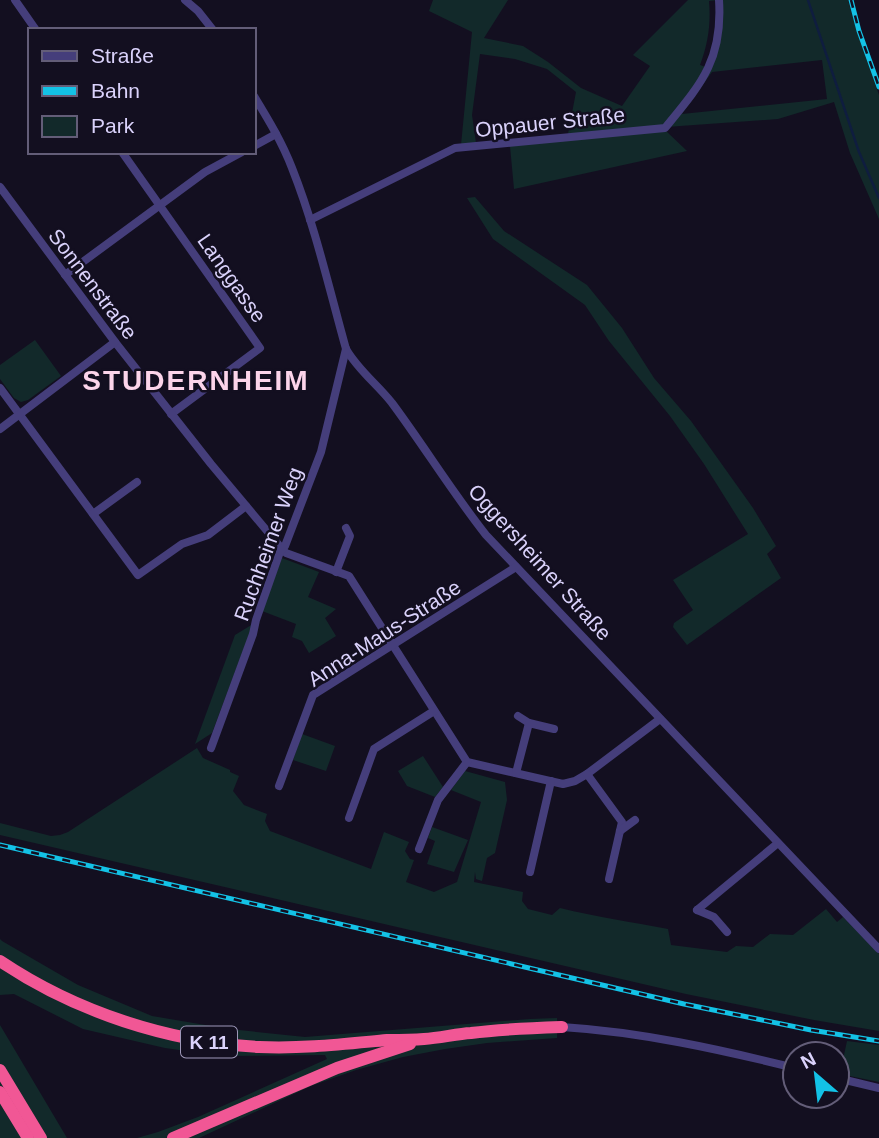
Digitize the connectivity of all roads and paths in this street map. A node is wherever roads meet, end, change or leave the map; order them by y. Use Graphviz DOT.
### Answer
graph roads {
  1 [pos="15,0"];
  2 [pos="185,0"];
  3 [pos="719,0"];
  4 [pos="35,28"];
  5 [pos="211,28"];
  6 [pos="256,99"];
  7 [pos="276,134"];
  8 [pos="256,145"];
  9 [pos="123,154"];
  10 [pos="238,154"];
  11 [pos="0,187"];
  12 [pos="160,205"];
  13 [pos="310,220"];
  14 [pos="65,275"];
  15 [pos="115,342"];
  16 [pos="346,349"];
  17 [pos="0,388"];
  18 [pos="19,414"];
  19 [pos="171,414"];
  20 [pos="0,429"];
  21 [pos="137,482"];
  22 [pos="246,506"];
  23 [pos="93,514"];
  24 [pos="346,528"];
  25 [pos="283,550"];
  26 [pos="516,567"];
  27 [pos="336,572"];
  28 [pos="392,646"];
  29 [pos="433,711"];
  30 [pos="518,716"];
  31 [pos="660,719"];
  32 [pos="529,723"];
  33 [pos="554,729"];
  34 [pos="211,748"];
  35 [pos="467,762"];
  36 [pos="516,773"];
  37 [pos="587,774"];
  38 [pos="551,781"];
  39 [pos="279,786"];
  40 [pos="349,818"];
  41 [pos="635,820"];
  42 [pos="620,831"];
  43 [pos="778,844"];
  44 [pos="419,849"];
  45 [pos="530,872"];
  46 [pos="609,879"];
  47 [pos="727,932"];
  48 [pos="879,949"];
  49 [pos="4,964"];
  50 [pos="562,1027"];
  51 [pos="424,1039"];
  52 [pos="781,1065"];
  53 [pos="0,1070"];
  54 [pos="851,1081"];
  55 [pos="879,1088"];
  56 [pos="0,1092"];
  57 [pos="28,1138"];
  58 [pos="41,1138"];
  59 [pos="173,1138"];
  1 -- 4 [label="street"];
  2 -- 5 [label="street"];
  3 -- 13 [label="street, Oppauer Straße"];
  6 -- 7 [label="street, Oggersheimer Straße"];
  7 -- 8 [label="street"];
  7 -- 13 [label="street, Oggersheimer Straße"];
  9 -- 12 [label="street"];
  10 -- 12 [label="street"];
  11 -- 14 [label="street, Sonnenstraße"];
  12 -- 14 [label="street"];
  12 -- 19 [label="street, Langgasse"];
  13 -- 16 [label="street, Oggersheimer Straße"];
  14 -- 15 [label="street, Sonnenstraße"];
  15 -- 18 [label="street"];
  15 -- 19 [label="street, Sonnenstraße"];
  16 -- 25 [label="street, Ruchheimer Weg"];
  16 -- 26 [label="street, Oggersheimer Straße"];
  17 -- 18 [label="street"];
  18 -- 20 [label="street"];
  18 -- 23 [label="street"];
  19 -- 22 [label="street, Sonnenstraße"];
  21 -- 23 [label="street"];
  22 -- 23 [label="street"];
  22 -- 25 [label="street, Sonnenstraße"];
  24 -- 27 [label="street"];
  25 -- 27 [label="street, Sonnenstraße"];
  25 -- 34 [label="street, Ruchheimer Weg"];
  26 -- 28 [label="street, Anna-Maus-Straße"];
  26 -- 31 [label="street, Oggersheimer Straße"];
  27 -- 28 [label="street, Sonnenstraße"];
  28 -- 29 [label="street, Sonnenstraße"];
  28 -- 39 [label="street, Anna-Maus-Straße"];
  29 -- 35 [label="street, Sonnenstraße"];
  29 -- 40 [label="street"];
  30 -- 32 [label="street"];
  31 -- 37 [label="street"];
  31 -- 43 [label="street, Oggersheimer Straße"];
  32 -- 33 [label="street"];
  32 -- 36 [label="street"];
  35 -- 36 [label="street"];
  35 -- 44 [label="street"];
  36 -- 38 [label="street"];
  37 -- 38 [label="street"];
  37 -- 42 [label="street"];
  38 -- 45 [label="street"];
  41 -- 42 [label="street"];
  42 -- 46 [label="street"];
  43 -- 47 [label="street"];
  43 -- 48 [label="street, Oggersheimer Straße"];
  49 -- 51 [label="highway, K 11"];
  50 -- 51 [label="highway"];
  50 -- 52 [label="street"];
  51 -- 59 [label="highway"];
  53 -- 58 [label="highway"];
  54 -- 55 [label="street"];
  56 -- 57 [label="highway"];
}
